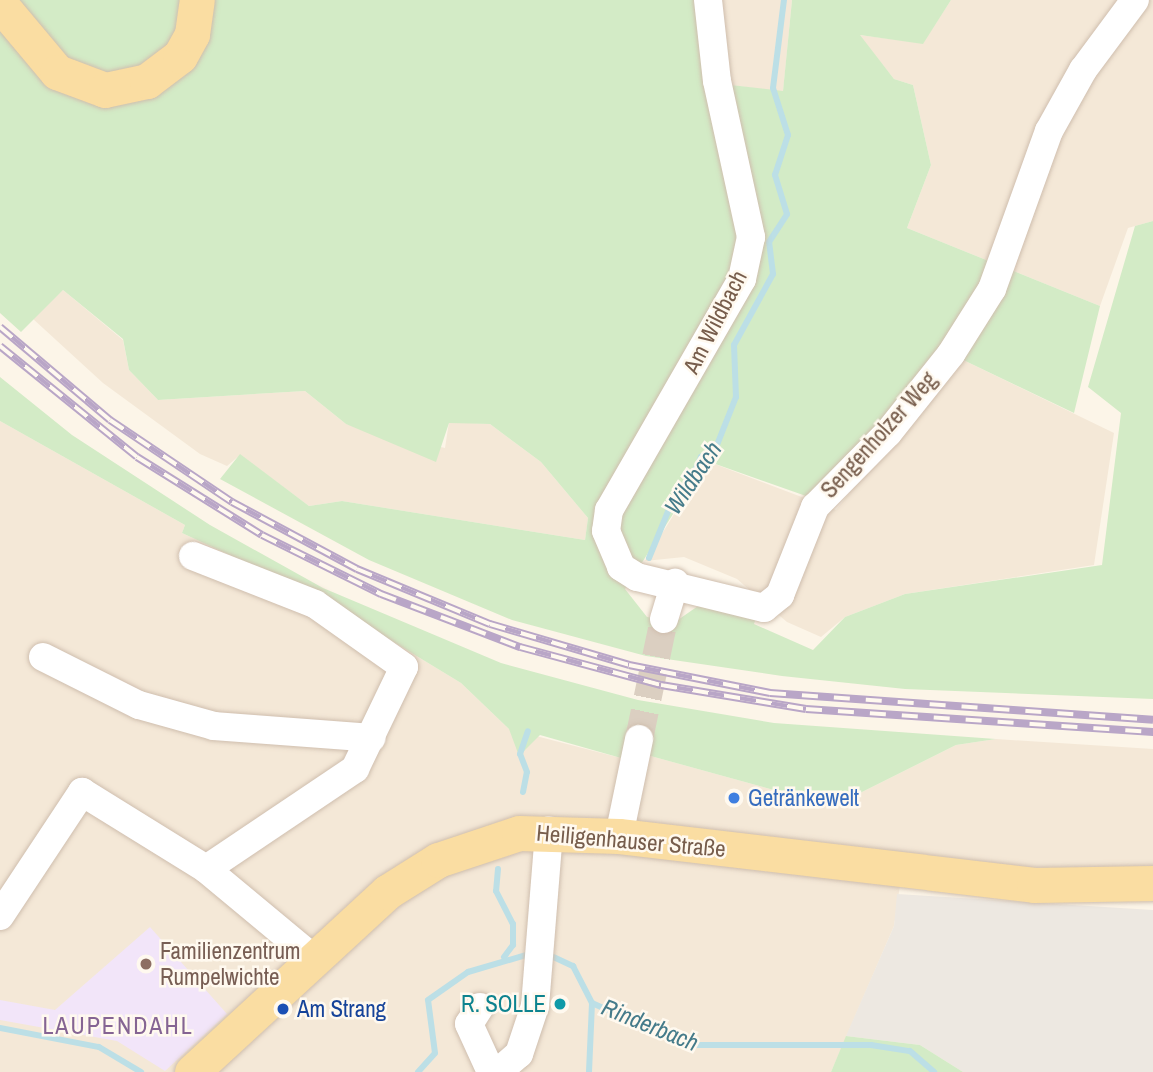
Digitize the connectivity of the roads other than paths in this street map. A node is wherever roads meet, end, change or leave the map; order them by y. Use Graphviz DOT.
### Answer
graph roads {
  1 [pos="197,0"];
  2 [pos="708,0"];
  3 [pos="1135,0"];
  4 [pos="0,4"];
  5 [pos="193,556"];
  6 [pos="675,583"];
  7 [pos="664,619"];
  8 [pos="43,657"];
  9 [pos="372,738"];
  10 [pos="639,739"];
  11 [pos="549,831"];
  12 [pos="618,836"];
  13 [pos="206,869"];
  14 [pos="1153,883"];
  15 [pos="0,916"];
  16 [pos="312,957"];
  17 [pos="480,1007"];
  18 [pos="192,1072"];
  19 [pos="491,1072"];
  20 [pos="498,1072"];
  1 -- 4 [label="main road"];
  2 -- 6 [label="street, Am Wildbach"];
  3 -- 6 [label="street, Sengenholzer Weg"];
  5 -- 9 [label="street"];
  6 -- 7 [label="street"];
  8 -- 9 [label="street"];
  9 -- 13 [label="street"];
  10 -- 12 [label="street"];
  11 -- 12 [label="main road, Heiligenhauser Straße"];
  11 -- 16 [label="main road, Heiligenhauser Straße"];
  11 -- 20 [label="street"];
  12 -- 14 [label="main road, Heiligenhauser Straße"];
  13 -- 15 [label="street"];
  13 -- 16 [label="street"];
  16 -- 18 [label="main road, Heiligenhauser Straße"];
  17 -- 19 [label="street"];
}
